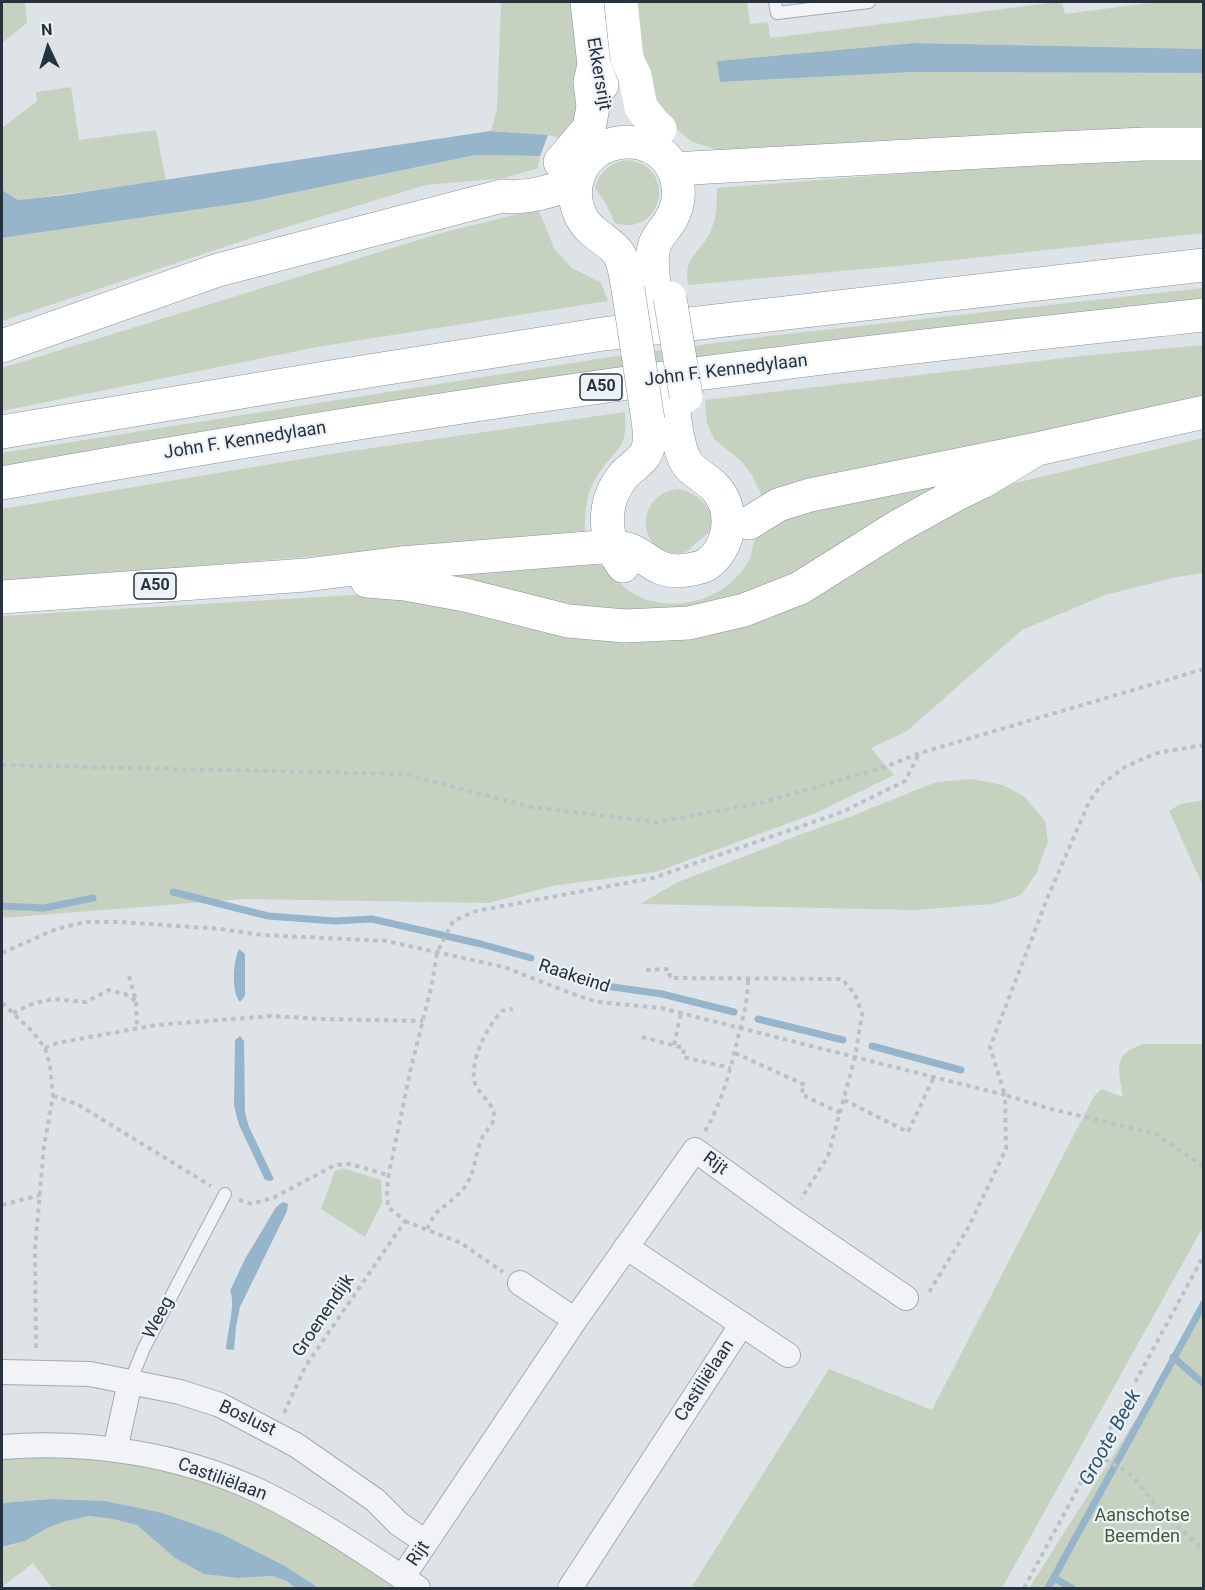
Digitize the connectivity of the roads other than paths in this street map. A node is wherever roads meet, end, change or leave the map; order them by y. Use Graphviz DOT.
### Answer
graph roads {
  1 [pos="586,2"];
  2 [pos="621,2"];
  3 [pos="775,2"];
  4 [pos="869,2"];
  5 [pos="594,65"];
  6 [pos="650,136"];
  7 [pos="1203,144"];
  8 [pos="604,146"];
  9 [pos="683,169"];
  10 [pos="577,181"];
  11 [pos="502,196"];
  12 [pos="1203,265"];
  13 [pos="650,286"];
  14 [pos="1203,315"];
  15 [pos="2,346"];
  16 [pos="1203,412"];
  17 [pos="670,416"];
  18 [pos="2,432"];
  19 [pos="1037,449"];
  20 [pos="2,483"];
  21 [pos="749,523"];
  22 [pos="612,547"];
  23 [pos="306,575"];
  24 [pos="2,597"];
  25 [pos="225,1194"];
  26 [pos="626,1247"];
  27 [pos="519,1283"];
  28 [pos="906,1298"];
  29 [pos="575,1320"];
  30 [pos="742,1324"];
  31 [pos="788,1355"];
  32 [pos="2,1372"];
  33 [pos="130,1382"];
  34 [pos="2,1447"];
  35 [pos="115,1450"];
  36 [pos="426,1542"];
  37 [pos="410,1583"];
  38 [pos="570,1588"];
  1 -- 5 [label="main road, Ekkersrijt"];
  2 -- 6 [label="main road, Ekkersrijt"];
  3 -- 4 [label="lane"];
  5 -- 8 [label="main road, Ekkersrijt"];
  5 -- 11 [label="main road"];
  6 -- 8 [label="main road"];
  6 -- 9 [label="main road"];
  7 -- 9 [label="main road"];
  8 -- 10 [label="main road"];
  9 -- 13 [label="main road"];
  10 -- 11 [label="main road"];
  10 -- 13 [label="main road"];
  11 -- 15 [label="main road"];
  12 -- 18 [label="main road"];
  13 -- 17 [label="main road, bridge"];
  14 -- 20 [label="main road, John F. Kennedylaan / A50"];
  16 -- 19 [label="main road"];
  17 -- 21 [label="main road"];
  17 -- 22 [label="main road"];
  17 -- 22 [label="main road"];
  19 -- 21 [label="main road"];
  19 -- 23 [label="main road, A50"];
  21 -- 22 [label="main road"];
  22 -- 23 [label="main road, A50"];
  23 -- 24 [label="main road, A50"];
  25 -- 33 [label="lane, Weeg"];
  26 -- 28 [label="street, Rijt"];
  26 -- 29 [label="street, Rijt"];
  26 -- 30 [label="street, Castiliëlaan"];
  27 -- 29 [label="street"];
  29 -- 36 [label="street, Rijt"];
  30 -- 31 [label="street, Castiliëlaan"];
  30 -- 38 [label="street, Castiliëlaan"];
  32 -- 33 [label="street, Boslust"];
  33 -- 35 [label="street, Weeg"];
  33 -- 36 [label="street, Boslust"];
  34 -- 35 [label="street, Castiliëlaan"];
  35 -- 37 [label="street, Castiliëlaan"];
  36 -- 37 [label="street, Rijt"];
}
